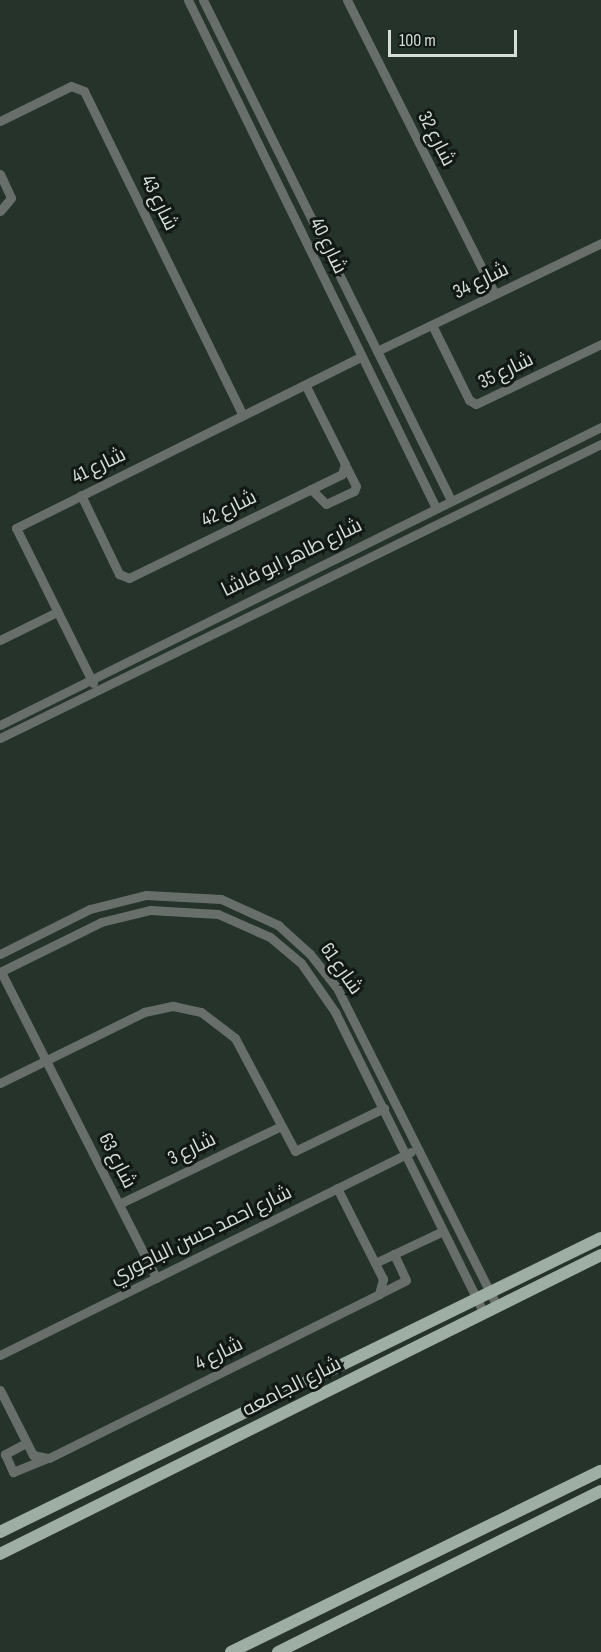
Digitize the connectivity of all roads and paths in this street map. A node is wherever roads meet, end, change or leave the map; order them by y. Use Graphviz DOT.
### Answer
graph roads {
  1 [pos="188,0"];
  2 [pos="203,0"];
  3 [pos="347,0"];
  4 [pos="0,121"];
  5 [pos="0,174"];
  6 [pos="0,212"];
  7 [pos="601,243"];
  8 [pos="495,294"];
  9 [pos="432,325"];
  10 [pos="601,344"];
  11 [pos="377,351"];
  12 [pos="362,356"];
  13 [pos="305,384"];
  14 [pos="243,415"];
  15 [pos="601,427"];
  16 [pos="601,444"];
  17 [pos="345,464"];
  18 [pos="311,489"];
  19 [pos="81,495"];
  20 [pos="451,500"];
  21 [pos="436,508"];
  22 [pos="57,612"];
  23 [pos="0,640"];
  24 [pos="91,678"];
  25 [pos="97,691"];
  26 [pos="0,725"];
  27 [pos="0,738"];
  28 [pos="0,954"];
  29 [pos="1,972"];
  30 [pos="346,1005"];
  31 [pos="335,1012"];
  32 [pos="46,1060"];
  33 [pos="0,1083"];
  34 [pos="384,1108"];
  35 [pos="281,1126"];
  36 [pos="417,1148"];
  37 [pos="405,1154"];
  38 [pos="337,1188"];
  39 [pos="119,1204"];
  40 [pos="443,1231"];
  41 [pos="601,1238"];
  42 [pos="394,1254"];
  43 [pos="601,1255"];
  44 [pos="375,1263"];
  45 [pos="156,1278"];
  46 [pos="490,1293"];
  47 [pos="379,1294"];
  48 [pos="477,1299"];
  49 [pos="497,1306"];
  50 [pos="484,1313"];
  51 [pos="0,1355"];
  52 [pos="0,1390"];
  53 [pos="26,1443"];
  54 [pos="49,1458"];
  55 [pos="601,1472"];
  56 [pos="601,1491"];
  57 [pos="69,1499"];
  58 [pos="78,1516"];
  59 [pos="0,1532"];
  60 [pos="0,1554"];
  61 [pos="255,1647"];
  62 [pos="231,1652"];
  63 [pos="278,1652"];
  1 -- 12 [label="street, شارع 40"];
  2 -- 11 [label="street, شارع 40"];
  3 -- 8 [label="street, شارع 32"];
  4 -- 14 [label="street, شارع 43"];
  5 -- 6 [label="street"];
  7 -- 8 [label="street, شارع 34"];
  8 -- 9 [label="street, شارع 34"];
  9 -- 10 [label="street, شارع 35"];
  9 -- 11 [label="street, شارع 34"];
  11 -- 20 [label="street, شارع 40"];
  12 -- 13 [label="street, شارع 41"];
  12 -- 21 [label="street, شارع 40"];
  13 -- 14 [label="street, شارع 41"];
  13 -- 17 [label="street"];
  14 -- 19 [label="street, شارع 41"];
  15 -- 20 [label="street, شارع طاهر ابو فاشا"];
  16 -- 25 [label="street, شارع طاهر ابو فاشا"];
  17 -- 18 [label="street, شارع 42"];
  17 -- 18 [label="street"];
  18 -- 19 [label="street, شارع 42"];
  19 -- 22 [label="street, شارع 41"];
  20 -- 21 [label="street, شارع طاهر ابو فاشا"];
  21 -- 24 [label="street, شارع طاهر ابو فاشا"];
  22 -- 23 [label="street"];
  22 -- 24 [label="street, شارع 41"];
  24 -- 25 [label="street, شارع 41"];
  24 -- 26 [label="street, شارع طاهر ابو فاشا"];
  25 -- 27 [label="street, شارع طاهر ابو فاشا"];
  28 -- 30 [label="street, شارع 61"];
  29 -- 31 [label="street, شارع 61"];
  29 -- 32 [label="street, شارع 63"];
  30 -- 31 [label="street"];
  30 -- 36 [label="street, شارع 61"];
  31 -- 34 [label="street, شارع 61"];
  32 -- 33 [label="street"];
  32 -- 35 [label="street"];
  32 -- 39 [label="street, شارع 63"];
  34 -- 35 [label="street"];
  34 -- 37 [label="street, شارع 61"];
  35 -- 39 [label="street, شارع 3"];
  36 -- 37 [label="street, شارع احمد حسن الباجوري"];
  36 -- 46 [label="street, شارع 61"];
  37 -- 38 [label="street, شارع احمد حسن الباجوري"];
  37 -- 40 [label="street, شارع 61"];
  38 -- 44 [label="street"];
  38 -- 45 [label="street, شارع احمد حسن الباجوري"];
  39 -- 45 [label="street, شارع 63"];
  40 -- 42 [label="street"];
  40 -- 48 [label="street, شارع 61"];
  41 -- 46 [label="main road, شارع الجامعه"];
  42 -- 44 [label="street"];
  42 -- 47 [label="street, شارع 4"];
  43 -- 49 [label="main road, شارع الجامعه"];
  44 -- 47 [label="street"];
  45 -- 51 [label="street, شارع احمد حسن الباجوري"];
  46 -- 48 [label="main road, شارع الجامعه"];
  46 -- 49 [label="street, شارع 61"];
  47 -- 54 [label="street, شارع 4"];
  48 -- 50 [label="street, شارع 61"];
  48 -- 57 [label="main road, شارع الجامعه"];
  49 -- 50 [label="main road, شارع الجامعه"];
  50 -- 58 [label="main road, شارع الجامعه"];
  52 -- 53 [label="street"];
  53 -- 54 [label="street"];
  53 -- 54 [label="street, شارع 4"];
  55 -- 61 [label="main road"];
  56 -- 63 [label="main road"];
  57 -- 58 [label="main road"];
  57 -- 59 [label="main road, شارع الجامعه"];
  58 -- 60 [label="main road, شارع الجامعه"];
  61 -- 62 [label="main road"];
}
